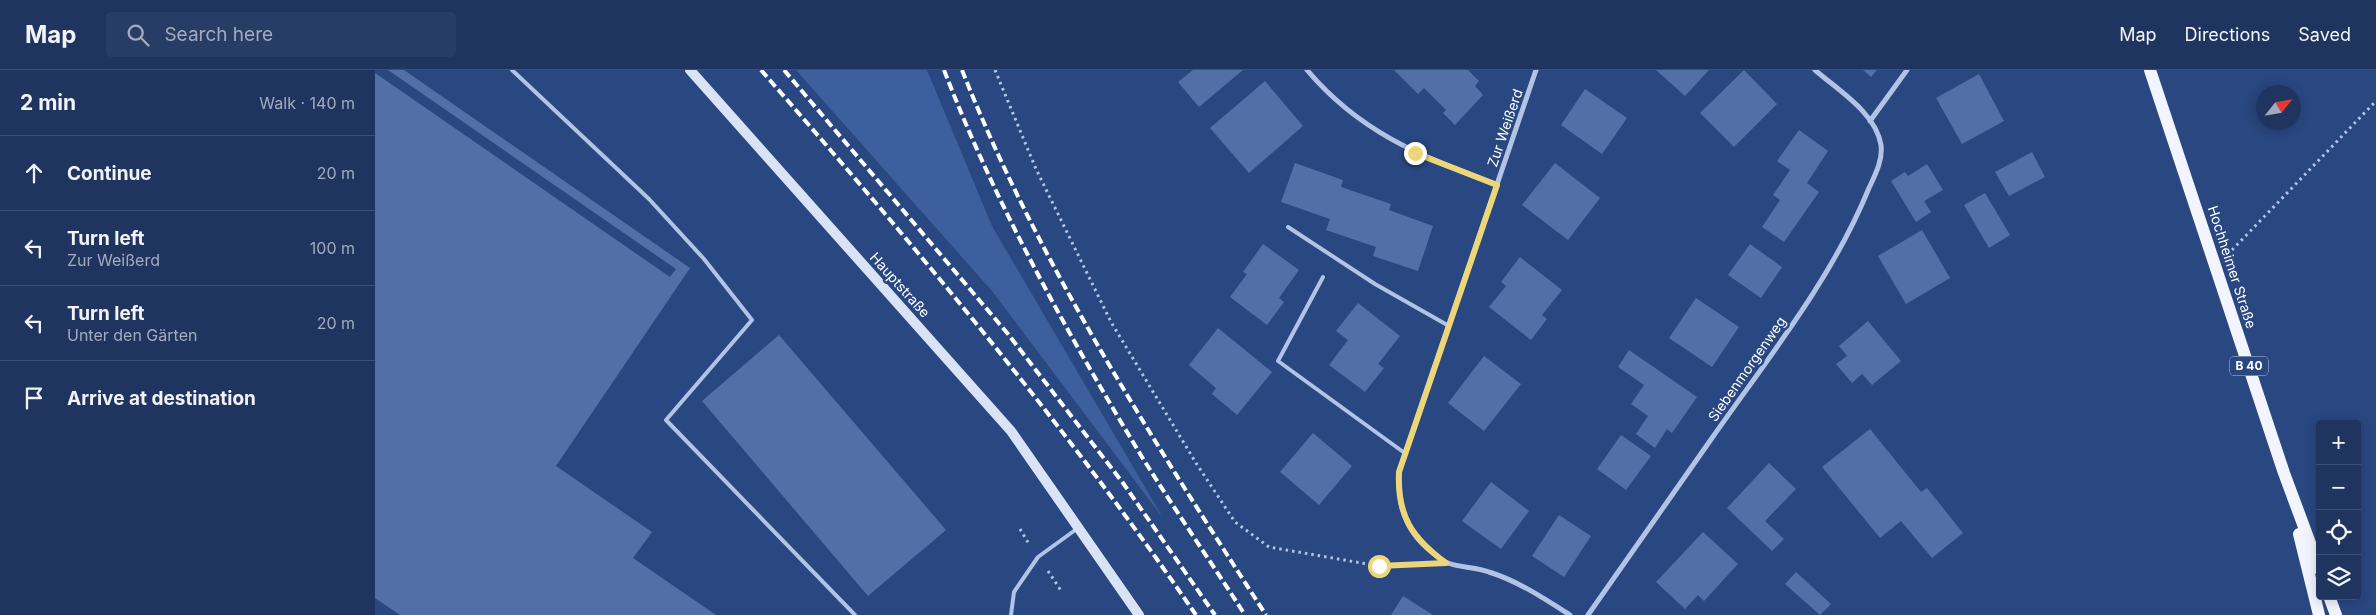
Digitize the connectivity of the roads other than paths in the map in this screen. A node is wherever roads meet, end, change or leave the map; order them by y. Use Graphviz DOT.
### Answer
graph roads {
  1 [pos="512,70"];
  2 [pos="690,70"];
  3 [pos="1307,70"];
  4 [pos="1536,70"];
  5 [pos="1815,70"];
  6 [pos="1907,70"];
  7 [pos="2149,70"];
  8 [pos="1870,121"];
  9 [pos="1497,185"];
  10 [pos="1287,226"];
  11 [pos="1323,277"];
  12 [pos="1449,326"];
  13 [pos="1405,454"];
  14 [pos="2284,473"];
  15 [pos="1079,528"];
  16 [pos="2316,559"];
  17 [pos="2330,600"];
  18 [pos="855,615"];
  19 [pos="1011,615"];
  20 [pos="1139,615"];
  21 [pos="1570,615"];
  22 [pos="1588,615"];
  23 [pos="2319,615"];
  24 [pos="2336,615"];
  1 -- 18 [label="lane"];
  2 -- 15 [label="street, Hauptstraße"];
  3 -- 9 [label="street"];
  4 -- 9 [label="street, Zur Weißerd"];
  5 -- 8 [label="street, Siebenmorgenweg"];
  6 -- 8 [label="street"];
  7 -- 14 [label="main road, Hochheimer Straße / B 40"];
  8 -- 22 [label="street, Siebenmorgenweg"];
  9 -- 12 [label="street, Zur Weißerd"];
  10 -- 12 [label="lane"];
  11 -- 13 [label="lane"];
  12 -- 13 [label="street, Zur Weißerd"];
  13 -- 21 [label="street, Zur Weißerd"];
  14 -- 16 [label="main road, Hochheimer Straße"];
  14 -- 23 [label="main road, Hochheimer Straße / B 40"];
  15 -- 19 [label="lane"];
  15 -- 20 [label="street, Hauptstraße"];
  17 -- 24 [label="main road"];
}
